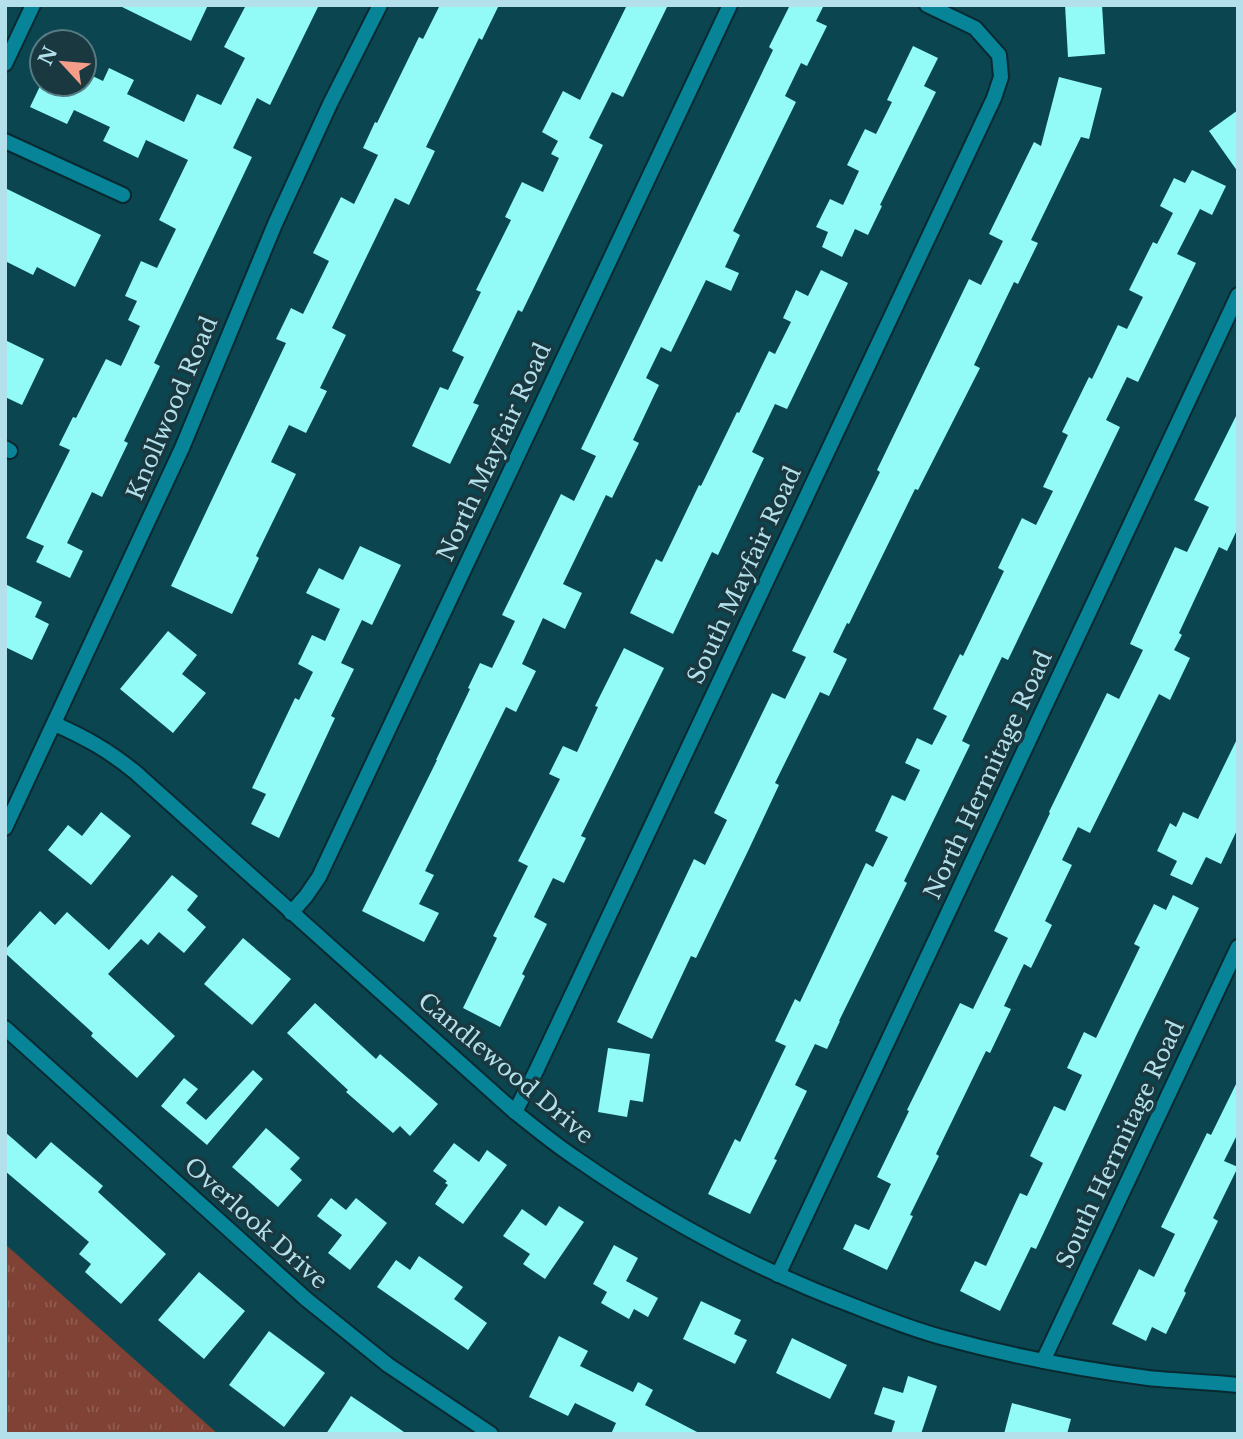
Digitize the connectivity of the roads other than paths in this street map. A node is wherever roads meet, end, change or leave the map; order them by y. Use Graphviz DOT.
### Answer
graph roads {
  1 [pos="33,5"];
  2 [pos="380,5"];
  3 [pos="730,5"];
  4 [pos="927,5"];
  5 [pos="5,64"];
  6 [pos="5,141"];
  7 [pos="123,195"];
  8 [pos="1238,295"];
  9 [pos="55,724"];
  10 [pos="5,828"];
  11 [pos="291,913"];
  12 [pos="1238,947"];
  13 [pos="5,1028"];
  14 [pos="515,1112"];
  15 [pos="778,1275"];
  16 [pos="1043,1361"];
  17 [pos="1238,1385"];
  18 [pos="491,1434"];
  1 -- 5 [label="street"];
  2 -- 9 [label="street, Knollwood Road"];
  3 -- 11 [label="street, North Mayfair Road"];
  4 -- 14 [label="street, South Mayfair Road"];
  6 -- 7 [label="street"];
  8 -- 15 [label="street, North Hermitage Road"];
  9 -- 10 [label="street, Knollwood Road"];
  9 -- 11 [label="street, Candlewood Drive"];
  11 -- 14 [label="street, Candlewood Drive"];
  12 -- 16 [label="street, South Hermitage Road"];
  13 -- 18 [label="street, Overlook Drive"];
  14 -- 15 [label="street, Candlewood Drive"];
  15 -- 16 [label="street, Candlewood Drive"];
  16 -- 17 [label="street, Candlewood Drive"];
}
